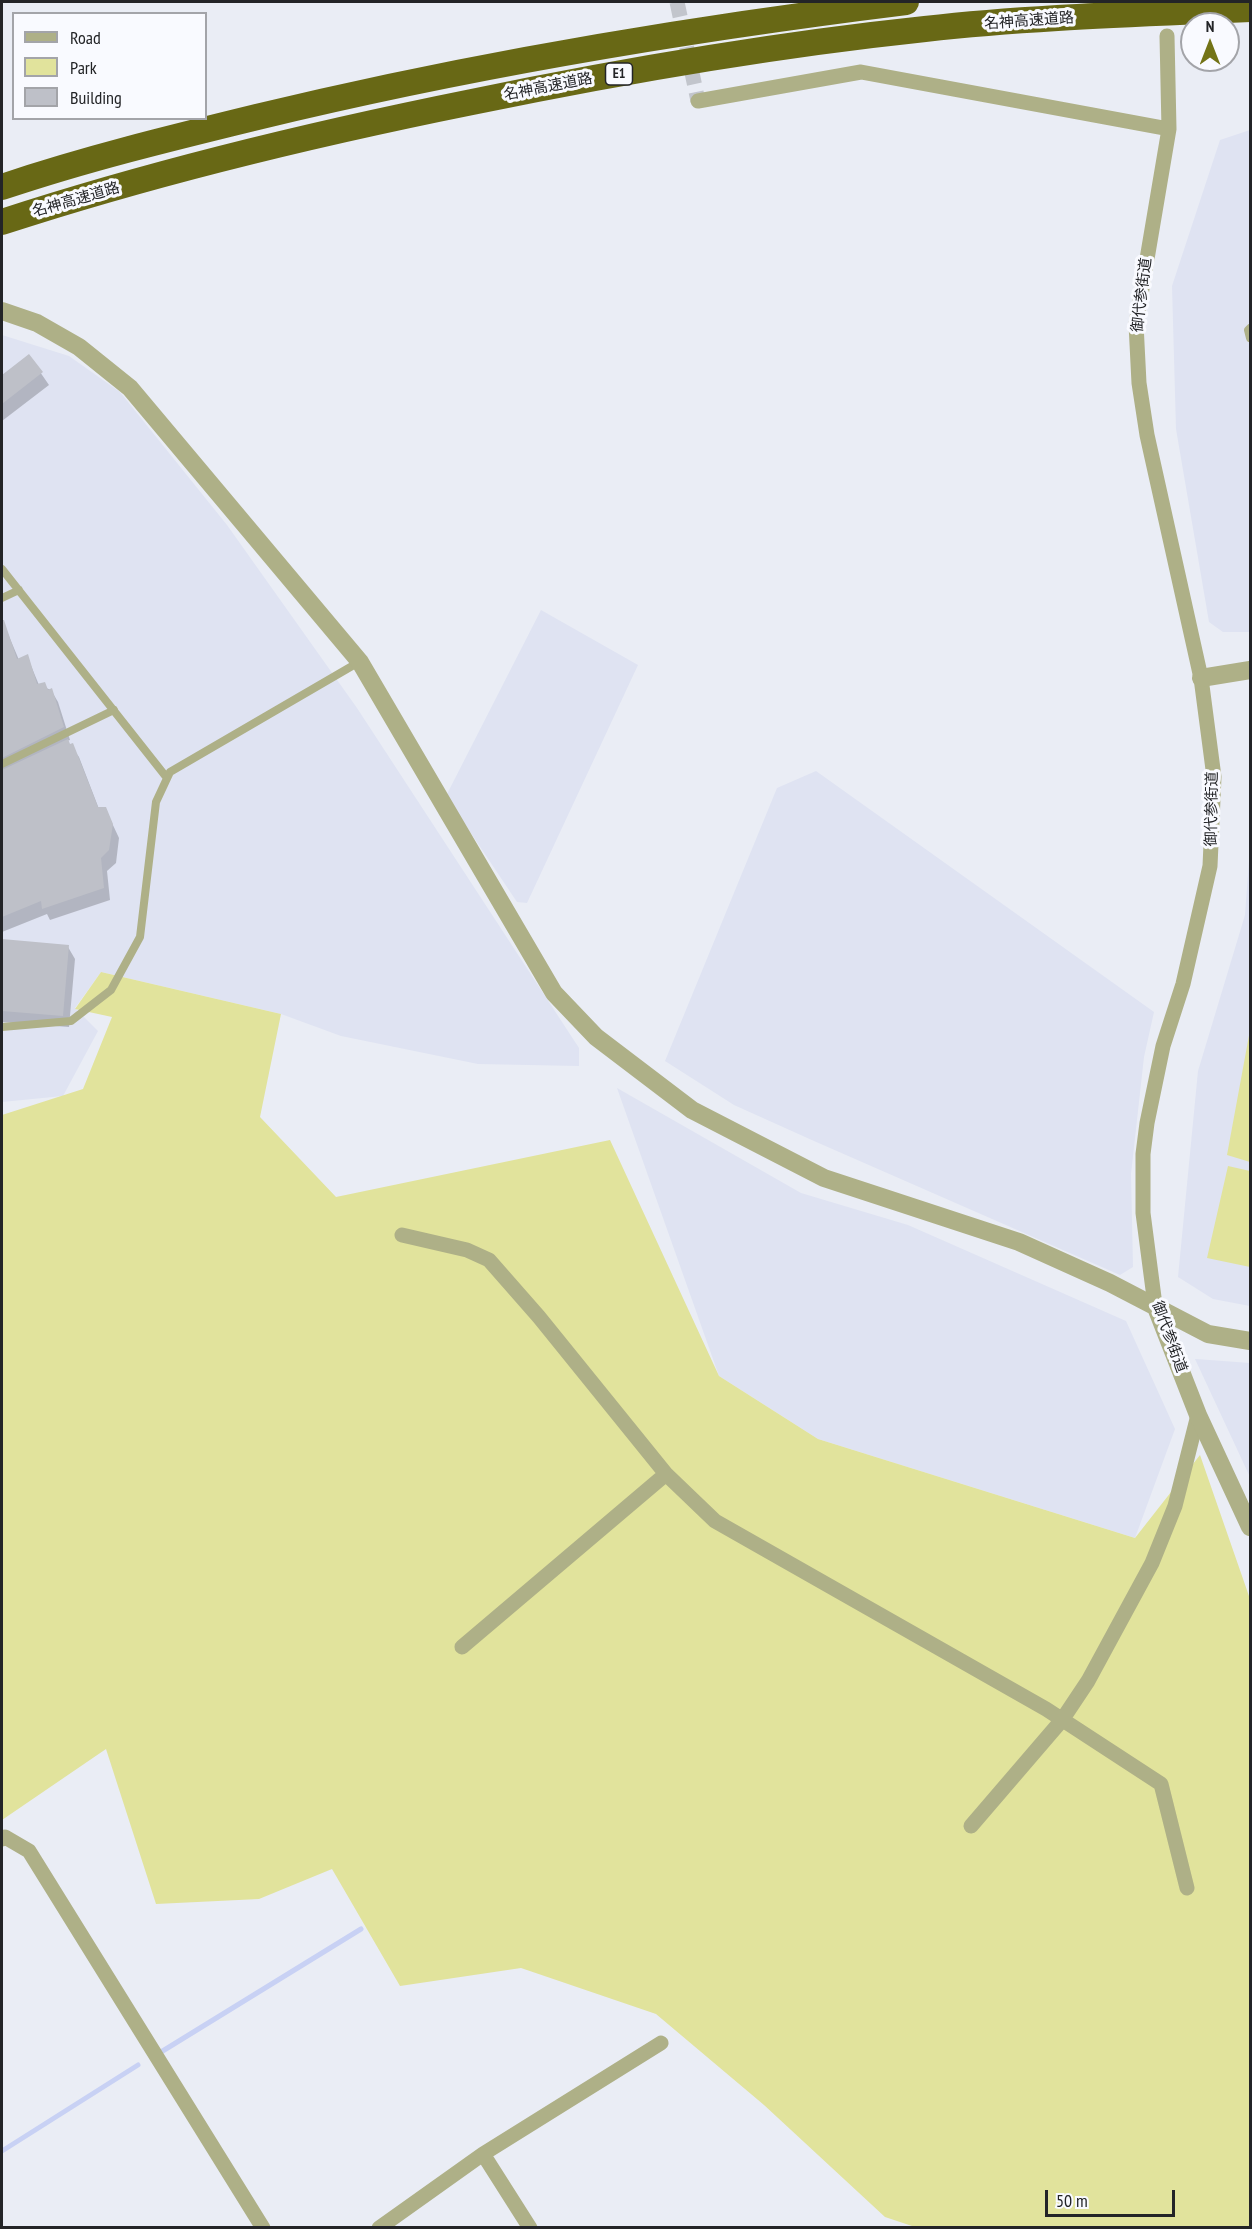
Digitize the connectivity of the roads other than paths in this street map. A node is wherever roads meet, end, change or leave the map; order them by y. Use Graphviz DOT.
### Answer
graph roads {
  1 [pos="906,2"];
  2 [pos="1251,9"];
  3 [pos="1167,36"];
  4 [pos="698,101"];
  5 [pos="1169,129"];
  6 [pos="2,187"];
  7 [pos="2,222"];
  8 [pos="2,311"];
  9 [pos="1251,328"];
  10 [pos="1251,338"];
  11 [pos="2,569"];
  12 [pos="19,590"];
  13 [pos="2,598"];
  14 [pos="360,662"];
  15 [pos="1251,670"];
  16 [pos="1201,678"];
  17 [pos="114,710"];
  18 [pos="2,764"];
  19 [pos="167,778"];
  20 [pos="2,1027"];
  21 [pos="402,1235"];
  22 [pos="1155,1305"];
  23 [pos="1251,1341"];
  24 [pos="1198,1415"];
  25 [pos="666,1474"];
  26 [pos="1251,1527"];
  27 [pos="462,1647"];
  28 [pos="1062,1720"];
  29 [pos="971,1826"];
  30 [pos="2,1839"];
  31 [pos="1187,1888"];
  32 [pos="661,2043"];
  33 [pos="483,2154"];
  34 [pos="263,2228"];
  35 [pos="379,2228"];
  36 [pos="530,2228"];
  1 -- 6 [label="highway, 名神高速道路 / E1"];
  2 -- 7 [label="highway, 名神高速道路 / E1"];
  3 -- 5 [label="street, 御代参街道"];
  4 -- 5 [label="street"];
  5 -- 16 [label="street, 御代参街道"];
  8 -- 14 [label="street"];
  9 -- 10 [label="lane"];
  11 -- 12 [label="lane"];
  12 -- 13 [label="lane"];
  12 -- 17 [label="lane"];
  14 -- 19 [label="lane"];
  14 -- 22 [label="street"];
  15 -- 16 [label="street"];
  16 -- 22 [label="street, 御代参街道"];
  17 -- 18 [label="lane"];
  17 -- 19 [label="lane"];
  19 -- 20 [label="lane"];
  21 -- 25 [label="street"];
  22 -- 23 [label="street"];
  22 -- 24 [label="street, 御代参街道"];
  24 -- 26 [label="street, 御代参街道"];
  24 -- 28 [label="street"];
  25 -- 27 [label="street"];
  25 -- 28 [label="street"];
  28 -- 29 [label="street"];
  28 -- 31 [label="street"];
  30 -- 34 [label="street"];
  32 -- 33 [label="street"];
  33 -- 35 [label="street"];
  33 -- 36 [label="street"];
}
